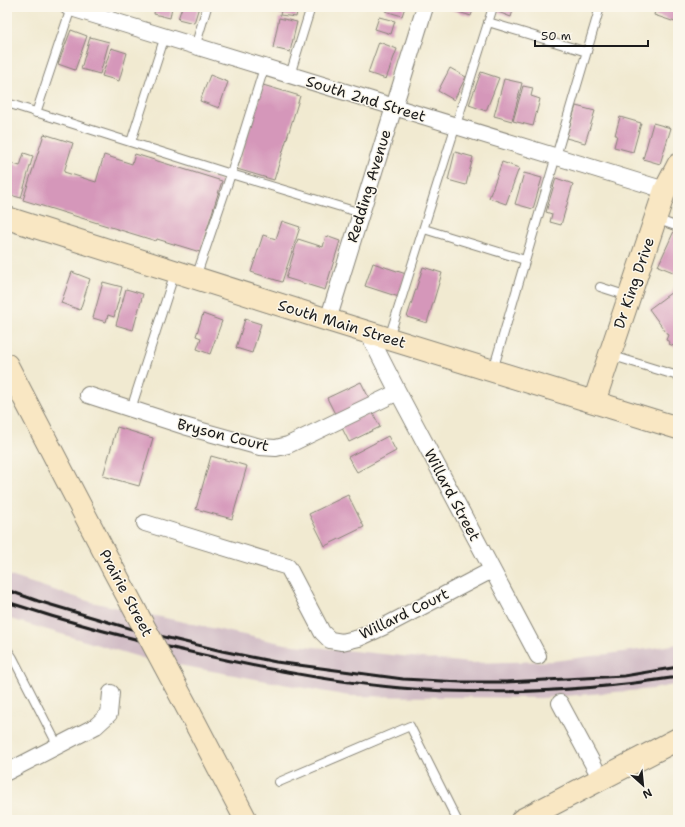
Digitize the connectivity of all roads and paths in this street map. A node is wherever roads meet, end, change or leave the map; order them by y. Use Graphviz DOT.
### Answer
graph roads {
  1 [pos="69,7"];
  2 [pos="207,7"];
  3 [pos="311,7"];
  4 [pos="425,7"];
  5 [pos="493,7"];
  6 [pos="600,7"];
  7 [pos="97,11"];
  8 [pos="488,22"];
  9 [pos="165,36"];
  10 [pos="196,47"];
  11 [pos="587,52"];
  12 [pos="264,68"];
  13 [pos="290,76"];
  14 [pos="7,103"];
  15 [pos="393,108"];
  16 [pos="36,113"];
  17 [pos="456,126"];
  18 [pos="131,142"];
  19 [pos="556,157"];
  20 [pos="678,165"];
  21 [pos="231,174"];
  22 [pos="665,190"];
  23 [pos="361,213"];
  24 [pos="655,218"];
  25 [pos="10,221"];
  26 [pos="678,227"];
  27 [pos="424,229"];
  28 [pos="525,260"];
  29 [pos="175,271"];
  30 [pos="195,278"];
  31 [pos="600,287"];
  32 [pos="629,296"];
  33 [pos="328,320"];
  34 [pos="368,332"];
  35 [pos="389,339"];
  36 [pos="610,355"];
  37 [pos="7,366"];
  38 [pos="493,371"];
  39 [pos="678,376"];
  40 [pos="398,392"];
  41 [pos="88,396"];
  42 [pos="594,402"];
  43 [pos="131,409"];
  44 [pos="678,428"];
  45 [pos="145,523"];
  46 [pos="492,570"];
  47 [pos="7,649"];
  48 [pos="538,656"];
  49 [pos="111,693"];
  50 [pos="560,703"];
  51 [pos="678,739"];
  52 [pos="58,746"];
  53 [pos="7,772"];
  54 [pos="602,779"];
  55 [pos="279,782"];
  56 [pos="246,820"];
  57 [pos="457,820"];
  58 [pos="522,820"];
  1 -- 7 [label="street, South 2nd Street"];
  1 -- 16 [label="lane"];
  2 -- 10 [label="lane"];
  3 -- 13 [label="lane"];
  4 -- 15 [label="street, Redding Avenue"];
  5 -- 8 [label="lane"];
  6 -- 11 [label="lane"];
  7 -- 9 [label="street, South 2nd Street"];
  8 -- 11 [label="lane"];
  8 -- 17 [label="lane"];
  9 -- 10 [label="street, South 2nd Street"];
  9 -- 18 [label="lane"];
  10 -- 12 [label="street, South 2nd Street"];
  11 -- 19 [label="lane"];
  12 -- 13 [label="street, South 2nd Street"];
  12 -- 21 [label="lane"];
  13 -- 15 [label="street, South 2nd Street"];
  14 -- 16 [label="lane"];
  15 -- 17 [label="street, South 2nd Street"];
  15 -- 23 [label="street, Redding Avenue"];
  16 -- 18 [label="lane"];
  17 -- 19 [label="street, South 2nd Street"];
  17 -- 27 [label="lane"];
  18 -- 21 [label="lane"];
  19 -- 22 [label="street, South 2nd Street"];
  19 -- 28 [label="lane"];
  20 -- 22 [label="street, Dr King Drive"];
  21 -- 23 [label="lane"];
  21 -- 30 [label="lane"];
  22 -- 24 [label="street, Dr King Drive"];
  23 -- 33 [label="street, Redding Avenue"];
  24 -- 26 [label="lane"];
  24 -- 32 [label="street, Dr King Drive"];
  25 -- 29 [label="street, South Main Street"];
  27 -- 28 [label="lane"];
  27 -- 35 [label="lane"];
  28 -- 38 [label="lane"];
  29 -- 30 [label="street, South Main Street"];
  29 -- 43 [label="lane"];
  30 -- 33 [label="street, South Main Street"];
  31 -- 32 [label="lane"];
  32 -- 36 [label="street, Dr King Drive"];
  33 -- 34 [label="street, South Main Street"];
  34 -- 35 [label="street, South Main Street"];
  34 -- 40 [label="street, Willard Street"];
  35 -- 38 [label="street, South Main Street"];
  36 -- 39 [label="lane"];
  36 -- 42 [label="street, Dr King Drive"];
  37 -- 56 [label="street, Prairie Street, bridge"];
  38 -- 42 [label="street, South Main Street"];
  40 -- 43 [label="street, Bryson Court"];
  40 -- 46 [label="street, Willard Street"];
  41 -- 43 [label="street, Bryson Court"];
  42 -- 44 [label="street, South Main Street"];
  45 -- 46 [label="street, Willard Court"];
  46 -- 48 [label="street, Willard Street"];
  47 -- 52 [label="lane"];
  49 -- 52 [label="street"];
  50 -- 54 [label="street"];
  51 -- 54 [label="street"];
  52 -- 53 [label="street"];
  54 -- 58 [label="street"];
  55 -- 57 [label="lane"];
}
